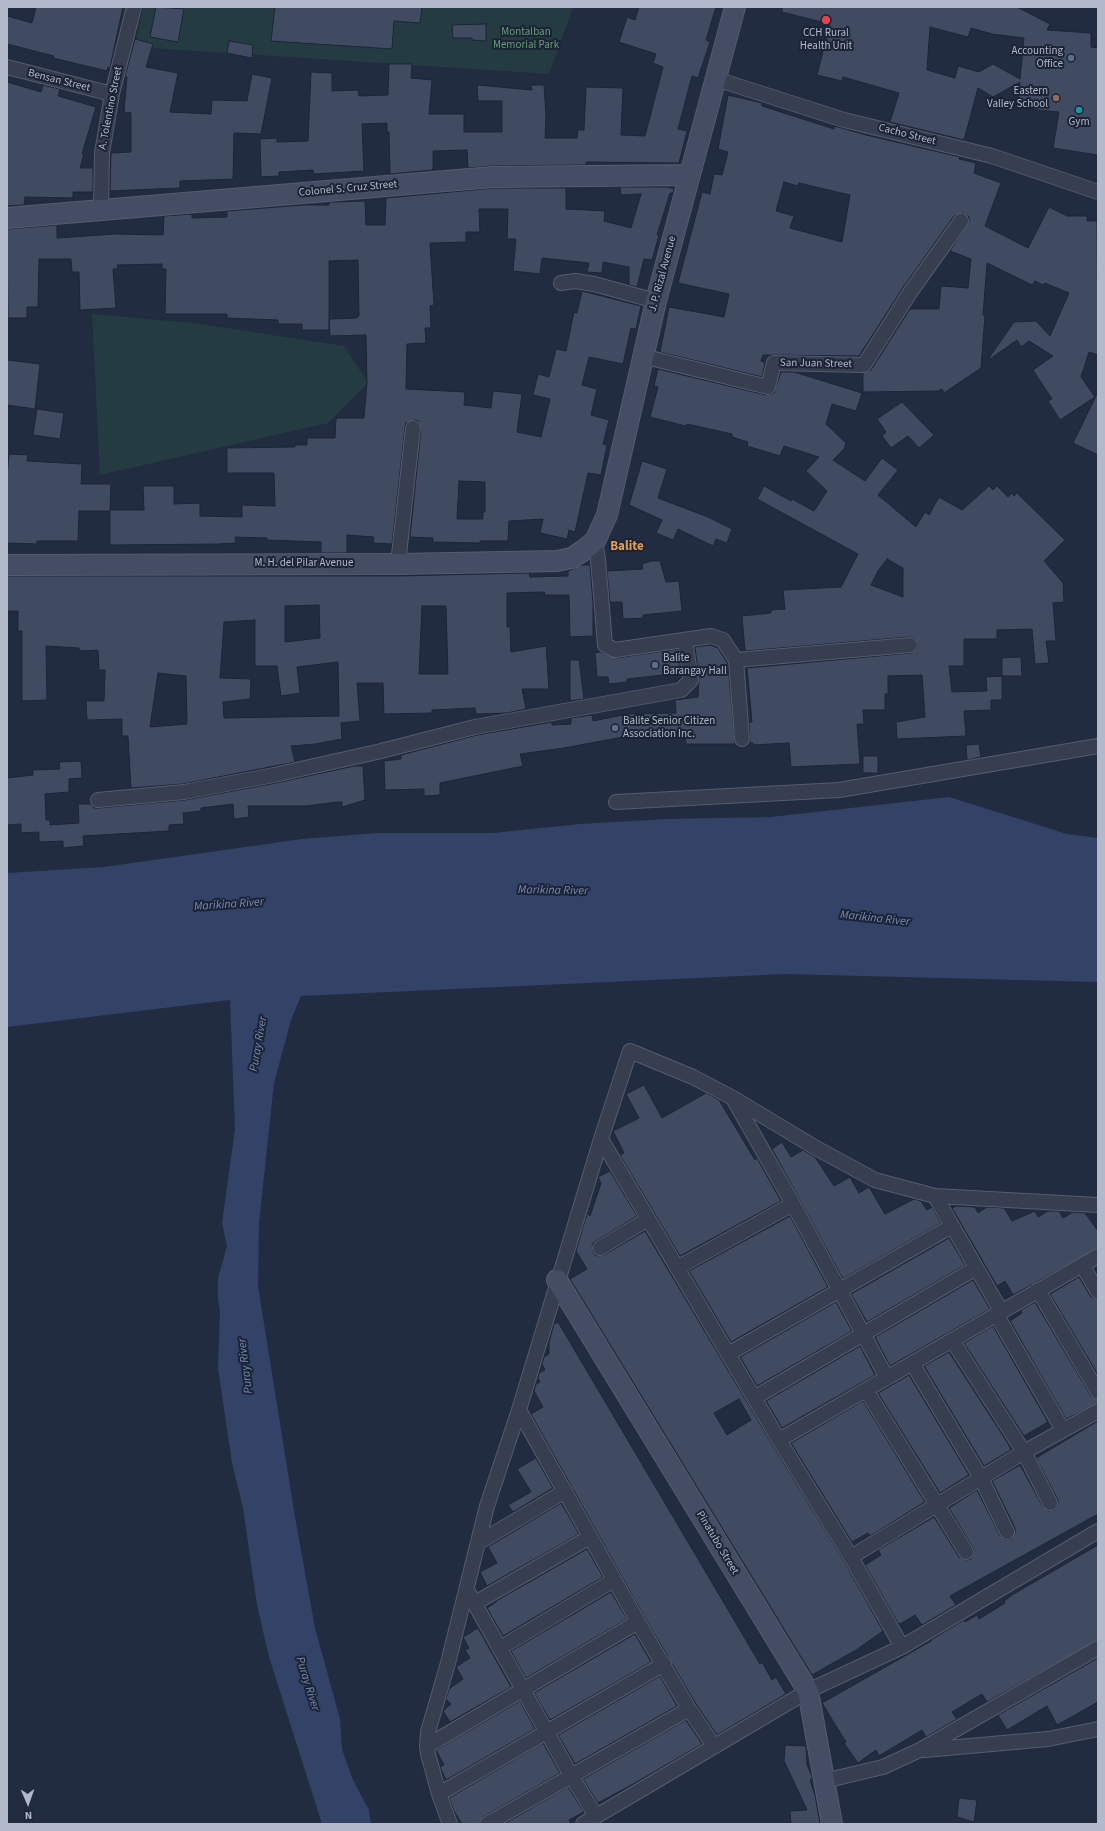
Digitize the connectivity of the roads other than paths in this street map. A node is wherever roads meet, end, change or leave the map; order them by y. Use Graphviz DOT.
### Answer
graph roads {
  1 [pos="134,7"];
  2 [pos="735,7"];
  3 [pos="7,67"];
  4 [pos="716,79"];
  5 [pos="112,94"];
  6 [pos="689,175"];
  7 [pos="1098,192"];
  8 [pos="101,210"];
  9 [pos="7,218"];
  10 [pos="961,221"];
  11 [pos="561,283"];
  12 [pos="656,301"];
  13 [pos="642,356"];
  14 [pos="413,428"];
  15 [pos="595,541"];
  16 [pos="398,564"];
  17 [pos="7,565"];
  18 [pos="685,640"];
  19 [pos="910,645"];
  20 [pos="736,660"];
  21 [pos="742,739"];
  22 [pos="1098,746"];
  23 [pos="98,800"];
  24 [pos="616,802"];
  25 [pos="733,1098"];
  26 [pos="601,1139"];
  27 [pos="935,1196"];
  28 [pos="793,1204"];
  29 [pos="1098,1205"];
  30 [pos="648,1219"];
  31 [pos="952,1226"];
  32 [pos="600,1248"];
  33 [pos="1098,1256"];
  34 [pos="1082,1265"];
  35 [pos="677,1268"];
  36 [pos="976,1268"];
  37 [pos="557,1280"];
  38 [pos="839,1290"];
  39 [pos="1038,1290"];
  40 [pos="1098,1292"];
  41 [pos="999,1313"];
  42 [pos="863,1334"];
  43 [pos="952,1340"];
  44 [pos="728,1354"];
  45 [pos="912,1363"];
  46 [pos="887,1378"];
  47 [pos="866,1390"];
  48 [pos="1098,1392"];
  49 [pos="754,1398"];
  50 [pos="519,1410"];
  51 [pos="1098,1411"];
  52 [pos="1063,1430"];
  53 [pos="779,1440"];
  54 [pos="1024,1452"];
  55 [pos="981,1478"];
  56 [pos="565,1491"];
  57 [pos="1050,1503"];
  58 [pos="936,1505"];
  59 [pos="1098,1531"];
  60 [pos="1008,1532"];
  61 [pos="590,1537"];
  62 [pos="478,1543"];
  63 [pos="966,1552"];
  64 [pos="851,1557"];
  65 [pos="614,1580"];
  66 [pos="467,1590"];
  67 [pos="476,1604"];
  68 [pos="638,1622"];
  69 [pos="902,1647"];
  70 [pos="500,1648"];
  71 [pos="1098,1648"];
  72 [pos="664,1664"];
  73 [pos="524,1690"];
  74 [pos="808,1691"];
  75 [pos="689,1709"];
  76 [pos="1098,1729"];
  77 [pos="547,1732"];
  78 [pos="427,1746"];
  79 [pos="714,1746"];
  80 [pos="920,1750"];
  81 [pos="572,1777"];
  82 [pos="824,1781"];
  83 [pos="439,1794"];
  84 [pos="596,1816"];
  85 [pos="450,1824"];
  86 [pos="487,1824"];
  87 [pos="583,1824"];
  88 [pos="832,1824"];
  1 -- 5 [label="street, A. Tolentino Street"];
  2 -- 4 [label="street, J. P. Rizal Avenue"];
  3 -- 5 [label="street, Bensan Street"];
  4 -- 6 [label="street, J. P. Rizal Avenue"];
  4 -- 7 [label="street, Cacho Street"];
  5 -- 8 [label="street, A. Tolentino Street"];
  6 -- 8 [label="street, Colonel S. Cruz Street"];
  6 -- 12 [label="street, J. P. Rizal Avenue"];
  8 -- 9 [label="street, Colonel S. Cruz Street"];
  10 -- 13 [label="street, San Juan Street"];
  11 -- 12 [label="street"];
  12 -- 13 [label="street, J. P. Rizal Avenue"];
  13 -- 15 [label="street, J. P. Rizal Avenue"];
  14 -- 16 [label="street"];
  15 -- 16 [label="street, M. H. del Pilar Avenue"];
  15 -- 18 [label="street"];
  16 -- 17 [label="street, M. H. del Pilar Avenue"];
  18 -- 20 [label="street"];
  18 -- 23 [label="street"];
  19 -- 20 [label="street"];
  20 -- 21 [label="street"];
  22 -- 24 [label="street"];
  25 -- 26 [label="street"];
  25 -- 27 [label="street"];
  25 -- 28 [label="street"];
  26 -- 30 [label="street"];
  26 -- 37 [label="street"];
  27 -- 29 [label="street"];
  27 -- 31 [label="street"];
  28 -- 35 [label="street"];
  28 -- 38 [label="street"];
  30 -- 32 [label="street"];
  30 -- 35 [label="street"];
  31 -- 36 [label="street"];
  31 -- 38 [label="street"];
  33 -- 34 [label="street"];
  34 -- 39 [label="street"];
  34 -- 40 [label="street"];
  35 -- 44 [label="street"];
  36 -- 41 [label="street"];
  36 -- 42 [label="street"];
  37 -- 50 [label="street"];
  37 -- 74 [label="street, Pinatubo Street"];
  38 -- 42 [label="street"];
  38 -- 44 [label="street"];
  39 -- 41 [label="street"];
  39 -- 48 [label="street"];
  41 -- 43 [label="street"];
  41 -- 52 [label="street"];
  42 -- 46 [label="street"];
  42 -- 49 [label="street"];
  43 -- 45 [label="street"];
  43 -- 54 [label="street"];
  44 -- 49 [label="street"];
  45 -- 46 [label="street"];
  45 -- 55 [label="street"];
  46 -- 47 [label="street"];
  47 -- 53 [label="street"];
  47 -- 58 [label="street"];
  49 -- 53 [label="street"];
  50 -- 56 [label="street"];
  50 -- 62 [label="street"];
  51 -- 52 [label="street"];
  52 -- 54 [label="street"];
  53 -- 64 [label="street"];
  54 -- 55 [label="street"];
  54 -- 57 [label="street"];
  55 -- 58 [label="street"];
  55 -- 60 [label="street"];
  56 -- 61 [label="street"];
  56 -- 62 [label="street"];
  58 -- 63 [label="street"];
  58 -- 64 [label="street"];
  59 -- 69 [label="street"];
  61 -- 65 [label="street"];
  61 -- 67 [label="street"];
  62 -- 66 [label="street"];
  64 -- 69 [label="street"];
  65 -- 68 [label="street"];
  65 -- 70 [label="street"];
  66 -- 67 [label="street"];
  66 -- 78 [label="street"];
  67 -- 70 [label="street"];
  68 -- 72 [label="street"];
  68 -- 73 [label="street"];
  69 -- 74 [label="street"];
  70 -- 73 [label="street"];
  71 -- 80 [label="street"];
  72 -- 75 [label="street"];
  72 -- 77 [label="street"];
  73 -- 77 [label="street"];
  73 -- 78 [label="street"];
  74 -- 79 [label="street"];
  74 -- 82 [label="street, Pinatubo Street"];
  75 -- 79 [label="street"];
  75 -- 81 [label="street"];
  76 -- 80 [label="street"];
  77 -- 81 [label="street"];
  77 -- 83 [label="street"];
  78 -- 83 [label="street"];
  79 -- 84 [label="street"];
  80 -- 82 [label="street"];
  81 -- 84 [label="street"];
  81 -- 86 [label="street"];
  82 -- 88 [label="street, Pinatubo Street"];
  83 -- 85 [label="street"];
  84 -- 87 [label="street"];
}
